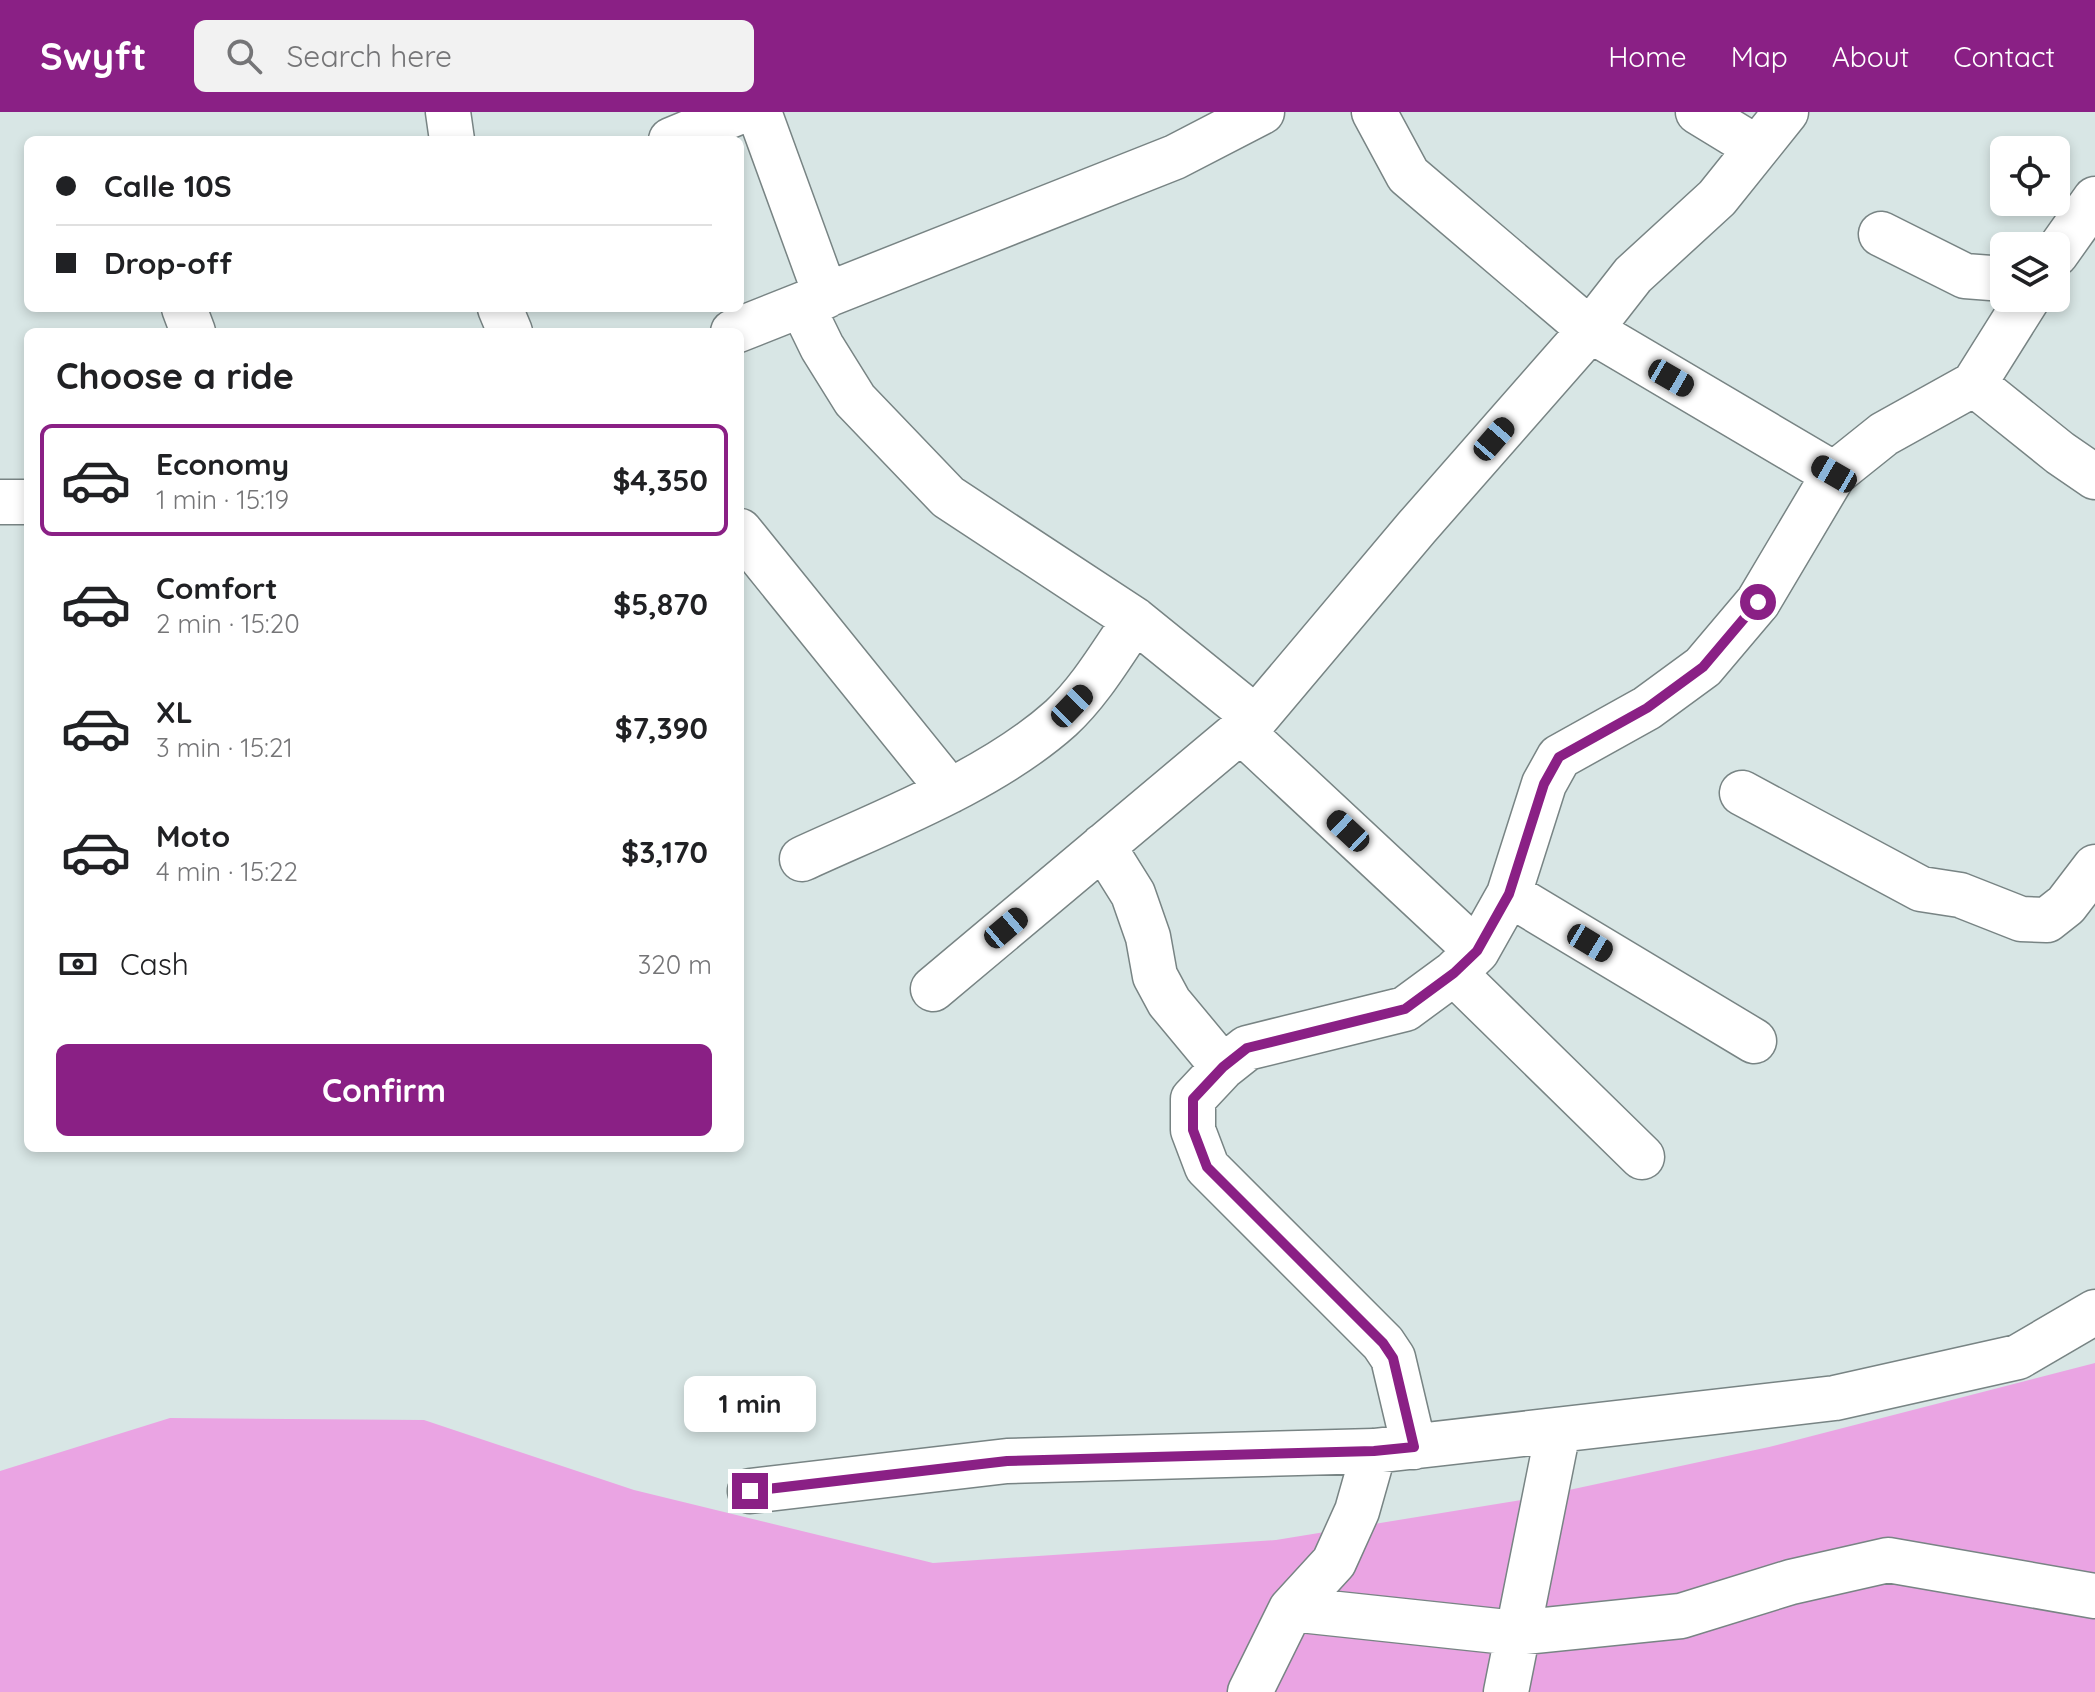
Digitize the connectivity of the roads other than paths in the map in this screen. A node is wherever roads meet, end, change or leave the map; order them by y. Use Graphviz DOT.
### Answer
graph roads {
  1 [pos="448,112"];
  2 [pos="739,112"];
  3 [pos="759,112"];
  4 [pos="1262,112"];
  5 [pos="1374,112"];
  6 [pos="1698,112"];
  7 [pos="1786,112"];
  8 [pos="451,136"];
  9 [pos="681,136"];
  10 [pos="1757,148"];
  11 [pos="2095,199"];
  12 [pos="1881,234"];
  13 [pos="2070,234"];
  14 [pos="1990,278"];
  15 [pos="814,301"];
  16 [pos="2019,312"];
  17 [pos="743,328"];
  18 [pos="1590,330"];
  19 [pos="1974,384"];
  20 [pos="1834,474"];
  21 [pos="2095,477"];
  22 [pos="0,502"];
  23 [pos="24,502"];
  24 [pos="744,536"];
  25 [pos="1135,620"];
  26 [pos="1248,724"];
  27 [pos="950,791"];
  28 [pos="1742,793"];
  29 [pos="1103,846"];
  30 [pos="802,859"];
  31 [pos="2095,867"];
  32 [pos="1509,894"];
  33 [pos="1466,962"];
  34 [pos="933,989"];
  35 [pos="1754,1041"];
  36 [pos="1223,1067"];
  37 [pos="1642,1157"];
  38 [pos="2095,1312"];
  39 [pos="1558,1431"];
  40 [pos="1394,1449"];
  41 [pos="750,1491"];
  42 [pos="2095,1596"];
  43 [pos="1291,1609"];
  44 [pos="1516,1633"];
  45 [pos="1250,1692"];
  46 [pos="1506,1692"];
  1 -- 8 [label="street"];
  2 -- 9 [label="street"];
  3 -- 15 [label="street"];
  4 -- 15 [label="street"];
  5 -- 18 [label="street"];
  6 -- 10 [label="street"];
  7 -- 10 [label="street"];
  10 -- 18 [label="street"];
  11 -- 13 [label="street"];
  12 -- 14 [label="street"];
  15 -- 17 [label="street"];
  15 -- 25 [label="street"];
  16 -- 19 [label="street"];
  18 -- 20 [label="street"];
  18 -- 26 [label="street"];
  19 -- 20 [label="street"];
  19 -- 21 [label="street"];
  20 -- 32 [label="street"];
  22 -- 23 [label="street"];
  24 -- 27 [label="street"];
  25 -- 26 [label="street"];
  25 -- 27 [label="street"];
  26 -- 29 [label="street"];
  26 -- 33 [label="street"];
  27 -- 30 [label="street"];
  28 -- 31 [label="street"];
  29 -- 34 [label="street"];
  29 -- 36 [label="street"];
  32 -- 33 [label="street"];
  32 -- 35 [label="street"];
  33 -- 36 [label="street"];
  33 -- 37 [label="street"];
  36 -- 40 [label="street"];
  38 -- 39 [label="street"];
  39 -- 40 [label="street"];
  39 -- 44 [label="street"];
  40 -- 41 [label="street"];
  40 -- 43 [label="street"];
  42 -- 44 [label="street"];
  43 -- 44 [label="street"];
  43 -- 45 [label="street"];
  44 -- 46 [label="street"];
}
